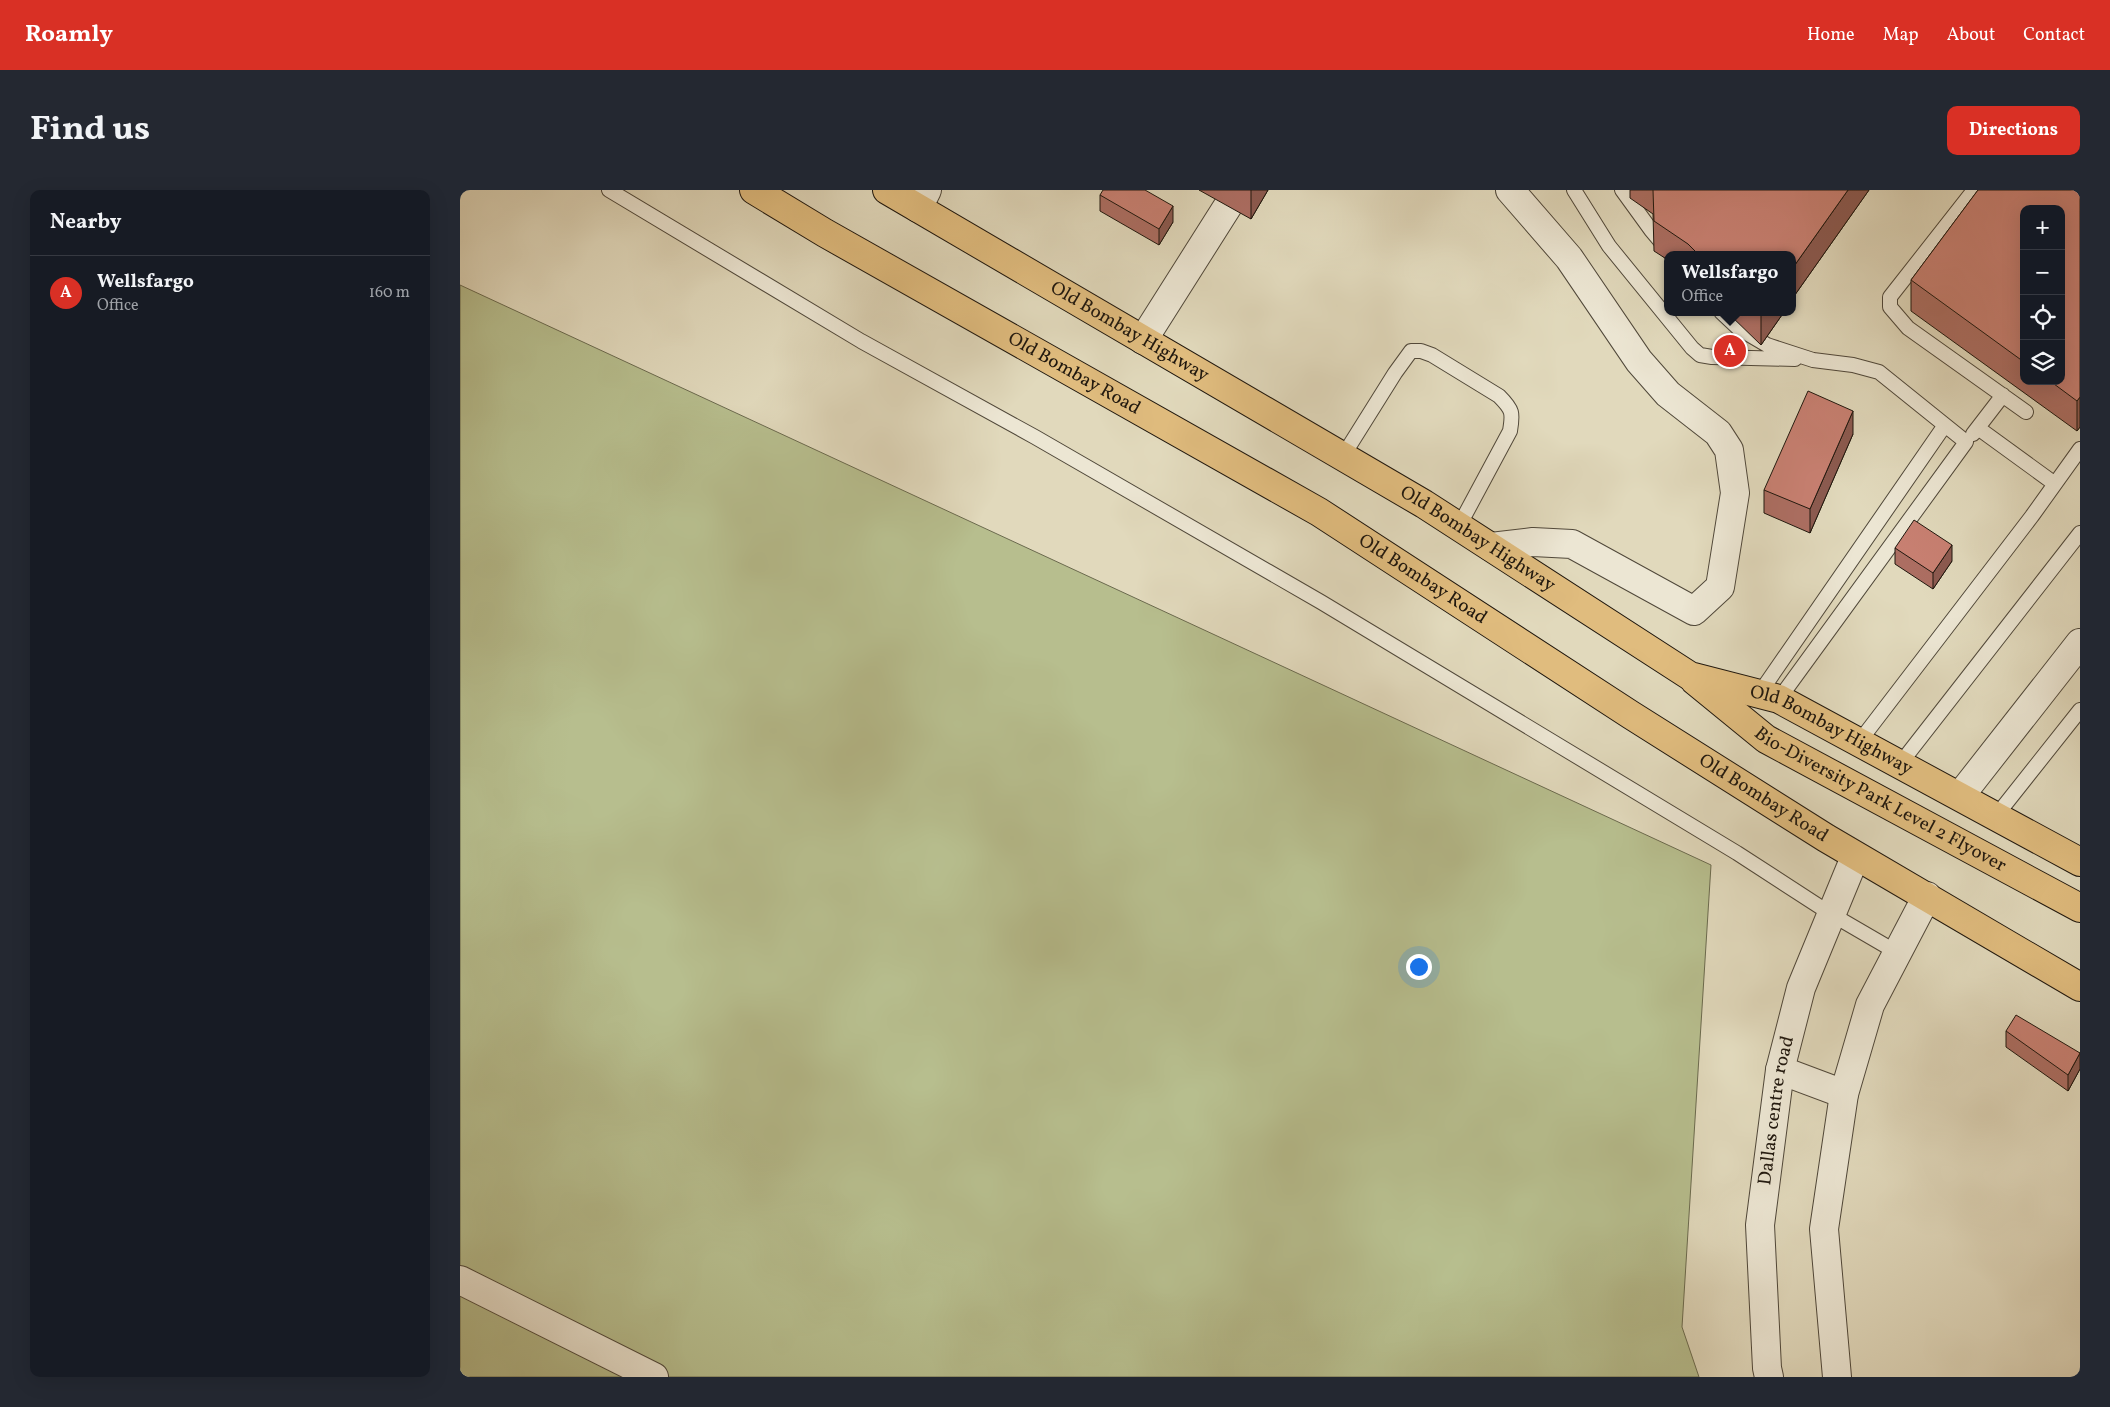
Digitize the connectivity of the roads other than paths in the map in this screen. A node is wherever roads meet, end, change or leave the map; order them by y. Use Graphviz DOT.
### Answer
graph roads {
  1 [pos="609,190"];
  2 [pos="754,190"];
  3 [pos="887,190"];
  4 [pos="1238,190"];
  5 [pos="1510,190"];
  6 [pos="1574,190"];
  7 [pos="1622,190"];
  8 [pos="1974,190"];
  9 [pos="923,199"];
  10 [pos="1669,251"];
  11 [pos="1664,314"];
  12 [pos="1666,316"];
  13 [pos="1725,316"];
  14 [pos="1144,340"];
  15 [pos="1813,360"];
  16 [pos="2003,395"];
  17 [pos="2026,412"];
  18 [pos="1945,426"];
  19 [pos="1978,428"];
  20 [pos="1966,442"];
  21 [pos="2080,449"];
  22 [pos="1343,456"];
  23 [pos="2055,484"];
  24 [pos="1459,526"];
  25 [pos="2080,533"];
  26 [pos="1491,547"];
  27 [pos="2080,643"];
  28 [pos="1690,676"];
  29 [pos="1769,697"];
  30 [pos="2080,710"];
  31 [pos="1859,742"];
  32 [pos="1900,764"];
  33 [pos="1960,796"];
  34 [pos="1996,816"];
  35 [pos="1855,856"];
  36 [pos="2080,862"];
  37 [pos="1928,896"];
  38 [pos="2080,908"];
  39 [pos="1831,914"];
  40 [pos="1898,953"];
  41 [pos="2080,987"];
  42 [pos="1780,1070"];
  43 [pos="1844,1094"];
  44 [pos="460,1280"];
  45 [pos="654,1377"];
  46 [pos="1769,1377"];
  47 [pos="1837,1377"];
  1 -- 39 [label="lane"];
  2 -- 35 [label="main road, Old Bombay Road"];
  3 -- 9 [label="main road, Old Bombay Highway"];
  4 -- 14 [label="street"];
  5 -- 26 [label="street"];
  6 -- 11 [label="lane"];
  7 -- 10 [label="lane"];
  8 -- 16 [label="lane"];
  9 -- 14 [label="main road, Old Bombay Highway"];
  12 -- 15 [label="lane"];
  13 -- 15 [label="lane"];
  14 -- 22 [label="main road, Old Bombay Highway"];
  15 -- 18 [label="lane"];
  16 -- 17 [label="lane"];
  16 -- 19 [label="lane"];
  18 -- 20 [label="lane"];
  18 -- 29 [label="lane"];
  19 -- 20 [label="lane"];
  19 -- 23 [label="lane"];
  20 -- 29 [label="lane"];
  21 -- 23 [label="lane"];
  22 -- 24 [label="main road, Old Bombay Highway"];
  22 -- 24 [label="lane"];
  23 -- 31 [label="lane"];
  24 -- 26 [label="main road, Old Bombay Highway"];
  25 -- 32 [label="lane"];
  26 -- 28 [label="main road, Old Bombay Highway"];
  27 -- 33 [label="street"];
  28 -- 29 [label="main road, Old Bombay Highway"];
  28 -- 38 [label="main road, Bio-Diversity Park Level 2 Flyover"];
  29 -- 31 [label="main road, Old Bombay Highway"];
  30 -- 34 [label="lane"];
  31 -- 32 [label="main road, Old Bombay Highway"];
  32 -- 33 [label="main road, Old Bombay Highway"];
  33 -- 34 [label="main road, Old Bombay Highway"];
  34 -- 36 [label="main road, Old Bombay Highway"];
  35 -- 37 [label="main road, Old Bombay Road"];
  35 -- 39 [label="street, Dallas centre road"];
  37 -- 40 [label="street"];
  37 -- 41 [label="main road, Old Bombay Road"];
  39 -- 40 [label="lane"];
  39 -- 42 [label="street, Dallas centre road"];
  40 -- 43 [label="street"];
  42 -- 43 [label="street"];
  42 -- 46 [label="street, Dallas centre road"];
  43 -- 47 [label="street"];
  44 -- 45 [label="street"];
}
